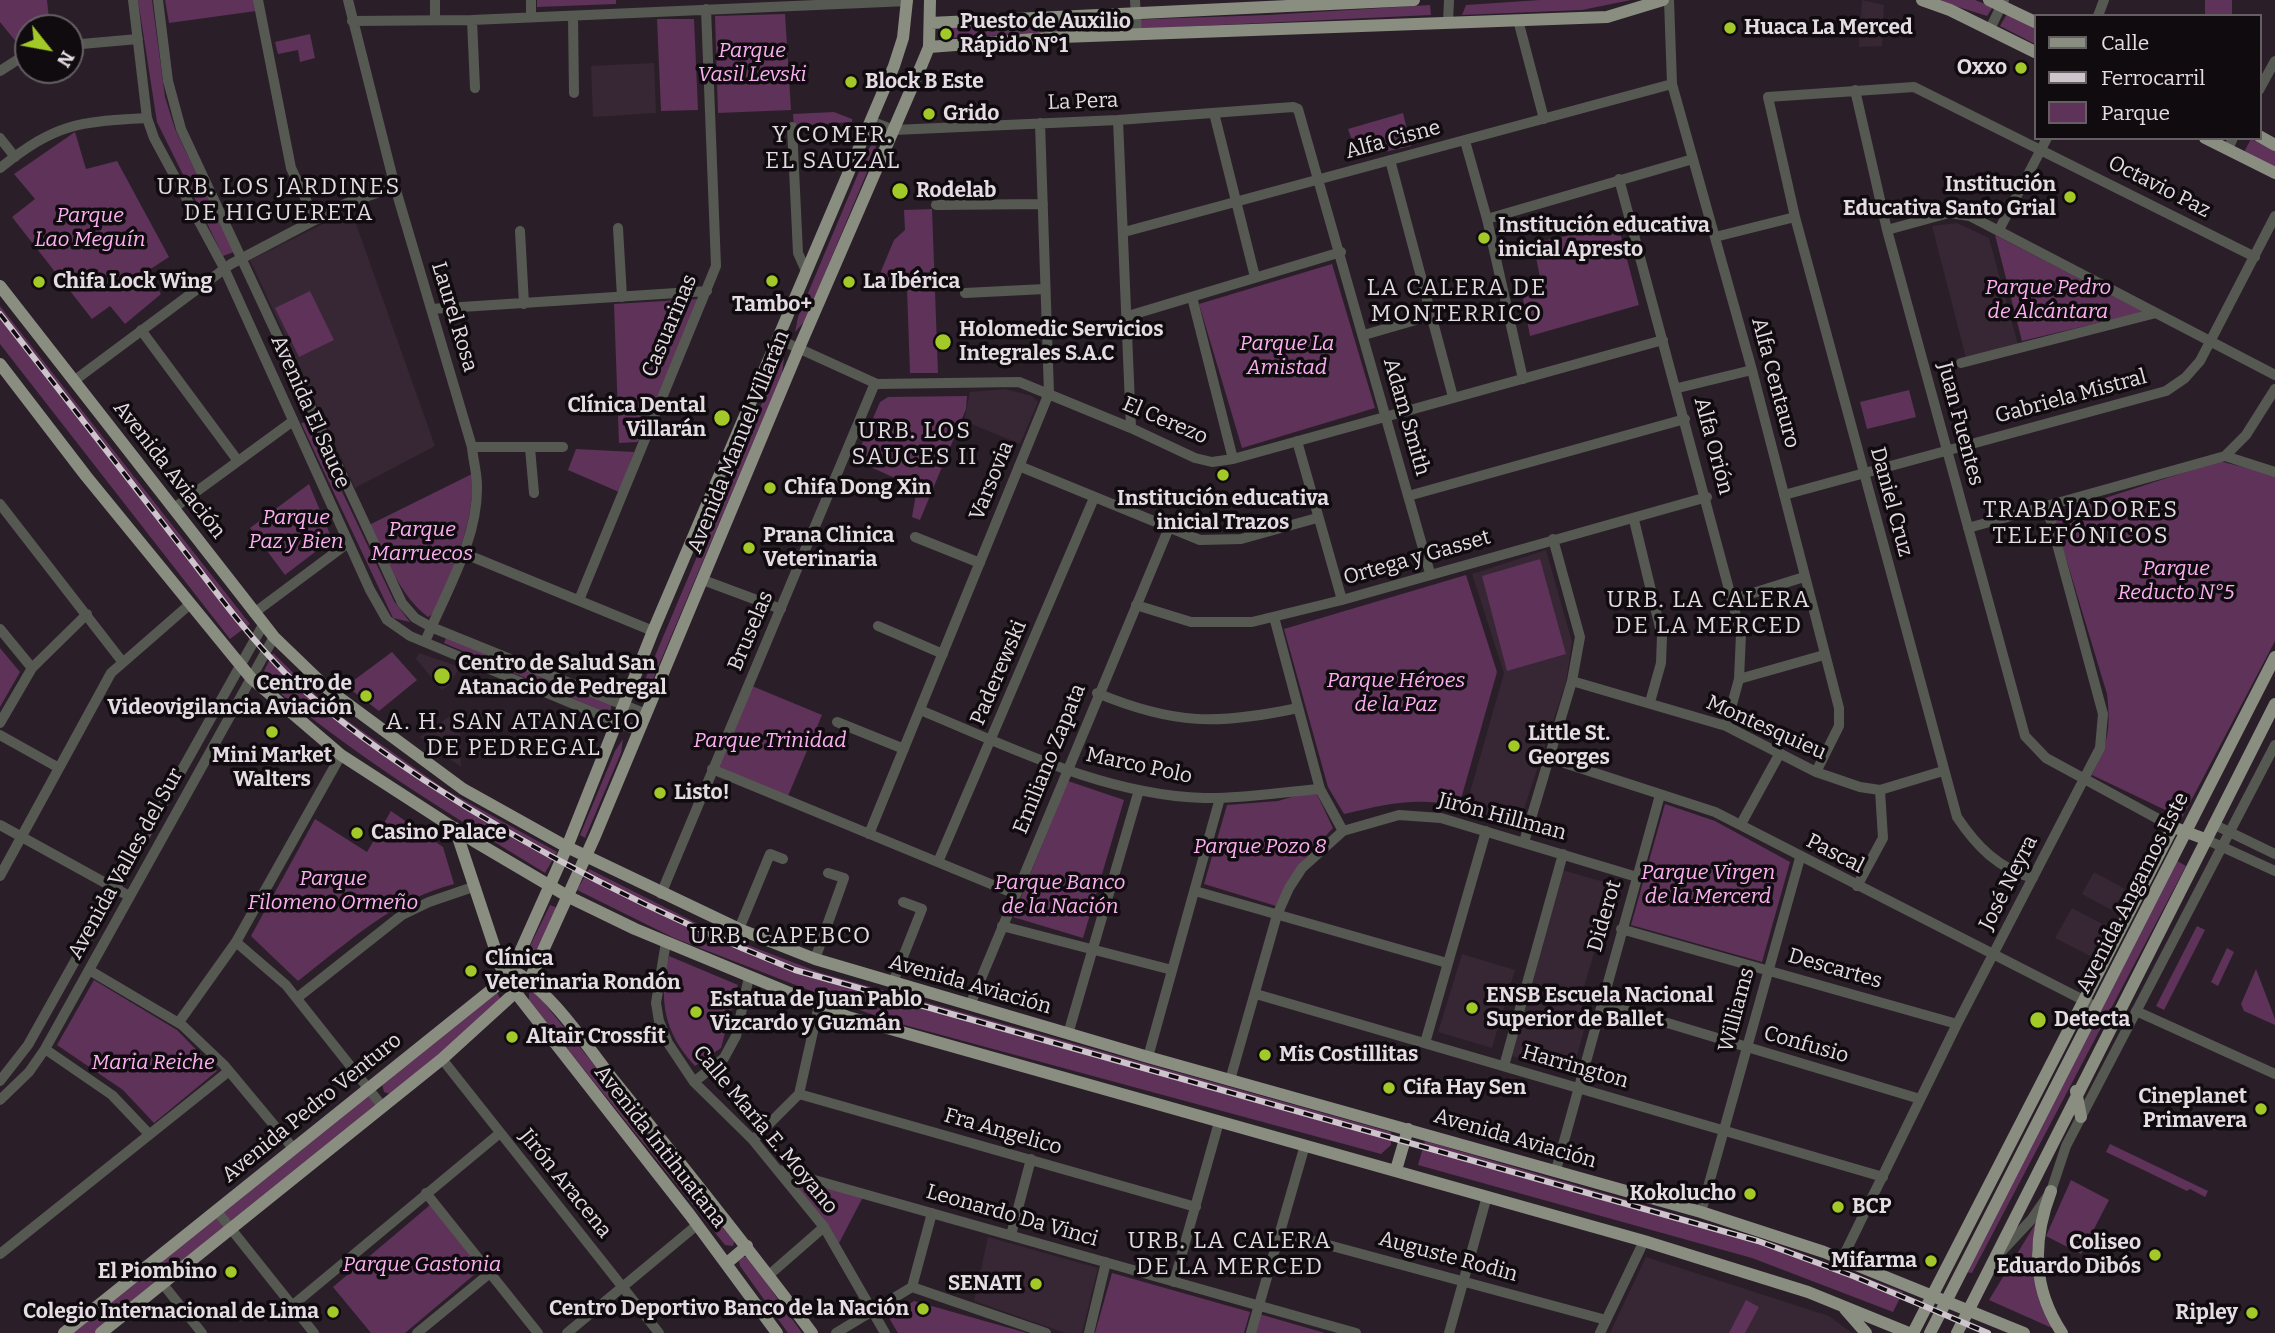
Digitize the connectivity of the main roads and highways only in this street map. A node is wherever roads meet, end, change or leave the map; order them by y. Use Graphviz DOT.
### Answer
graph roads {
  1 [pos="930,0"];
  2 [pos="1413,0"];
  3 [pos="1663,0"];
  4 [pos="1922,0"];
  5 [pos="1989,0"];
  6 [pos="908,1"];
  7 [pos="2003,2"];
  8 [pos="1135,6"];
  9 [pos="2034,21"];
  10 [pos="937,23"];
  11 [pos="947,45"];
  12 [pos="929,47"];
  13 [pos="2034,51"];
  14 [pos="2231,144"];
  15 [pos="2275,173"];
  16 [pos="0,286"];
  17 [pos="0,364"];
  18 [pos="2275,657"];
  19 [pos="2275,704"];
  20 [pos="2213,824"];
  21 [pos="455,828"];
  22 [pos="2186,831"];
  23 [pos="2205,839"];
  24 [pos="567,847"];
  25 [pos="586,856"];
  26 [pos="550,886"];
  27 [pos="569,897"];
  28 [pos="509,975"];
  29 [pos="530,979"];
  30 [pos="516,995"];
  31 [pos="2090,1004"];
  32 [pos="2076,1091"];
  33 [pos="2081,1117"];
  34 [pos="1408,1129"];
  35 [pos="1396,1170"];
  36 [pos="2051,1191"];
  37 [pos="747,1245"];
  38 [pos="727,1263"];
  39 [pos="1933,1294"];
  40 [pos="1946,1300"];
  41 [pos="1843,1306"];
  42 [pos="1969,1309"];
  43 [pos="64,1333"];
  44 [pos="101,1333"];
  45 [pos="778,1333"];
  46 [pos="812,1333"];
  47 [pos="1866,1333"];
  48 [pos="1911,1333"];
  49 [pos="1930,1333"];
  50 [pos="1956,1333"];
  51 [pos="2024,1333"];
  52 [pos="2062,1333"];
  1 -- 10 [label="main road, Avenida Manuel Villarán"];
  2 -- 8 [label="main road"];
  3 -- 11 [label="main road"];
  4 -- 13 [label="main road"];
  5 -- 7 [label="main road"];
  6 -- 24 [label="main road, Avenida Manuel Villarán"];
  7 -- 9 [label="main road"];
  8 -- 10 [label="main road"];
  10 -- 11 [label="main road"];
  10 -- 12 [label="main road, Avenida Manuel Villarán"];
  11 -- 12 [label="main road"];
  12 -- 25 [label="main road, Avenida Manuel Villarán"];
  14 -- 15 [label="main road"];
  16 -- 24 [label="main road, Avenida Aviación"];
  17 -- 21 [label="main road"];
  18 -- 22 [label="main road, Avenida Angamos Este"];
  19 -- 20 [label="main road, Avenida Angamos Este"];
  20 -- 22 [label="main road"];
  20 -- 23 [label="main road, Avenida Angamos Este"];
  21 -- 26 [label="main road"];
  21 -- 28 [label="main road, Avenida Intihuatana"];
  22 -- 23 [label="main road"];
  22 -- 31 [label="main road, Avenida Angamos Este"];
  22 -- 31 [label="main road"];
  23 -- 32 [label="main road, Avenida Angamos Este"];
  24 -- 25 [label="main road, Avenida Aviación"];
  24 -- 26 [label="main road, Avenida Manuel Villarán"];
  25 -- 27 [label="main road, Avenida Manuel Villarán"];
  25 -- 34 [label="main road, Avenida Aviación"];
  26 -- 27 [label="main road"];
  26 -- 28 [label="main road, Avenida Pedro Venturo"];
  27 -- 29 [label="main road, Avenida Pedro Venturo"];
  27 -- 35 [label="main road"];
  28 -- 29 [label="main road, Avenida Intihuatana"];
  28 -- 30 [label="main road, Avenida Intihuatana"];
  28 -- 43 [label="main road, Avenida Pedro Venturo"];
  29 -- 30 [label="main road, Avenida Pedro Venturo"];
  29 -- 37 [label="main road, Avenida Intihuatana"];
  30 -- 38 [label="main road, Avenida Intihuatana"];
  30 -- 44 [label="main road, Avenida Pedro Venturo"];
  31 -- 39 [label="main road"];
  31 -- 40 [label="main road, Avenida Angamos Este"];
  32 -- 33 [label="main road"];
  32 -- 42 [label="main road, Avenida Angamos Este"];
  34 -- 35 [label="main road"];
  34 -- 39 [label="main road, Avenida Aviación"];
  35 -- 41 [label="main road"];
  36 -- 52 [label="main road"];
  37 -- 38 [label="main road"];
  37 -- 46 [label="main road, Avenida Intihuatana"];
  38 -- 45 [label="main road, Avenida Intihuatana"];
  39 -- 40 [label="main road, Avenida Aviación"];
  39 -- 48 [label="main road"];
  40 -- 42 [label="main road, Avenida Aviación"];
  40 -- 49 [label="main road, Avenida Angamos Este"];
  41 -- 47 [label="main road"];
  41 -- 48 [label="main road"];
  42 -- 50 [label="main road, Avenida Angamos Este"];
  42 -- 51 [label="main road, Avenida Aviación"];
}
